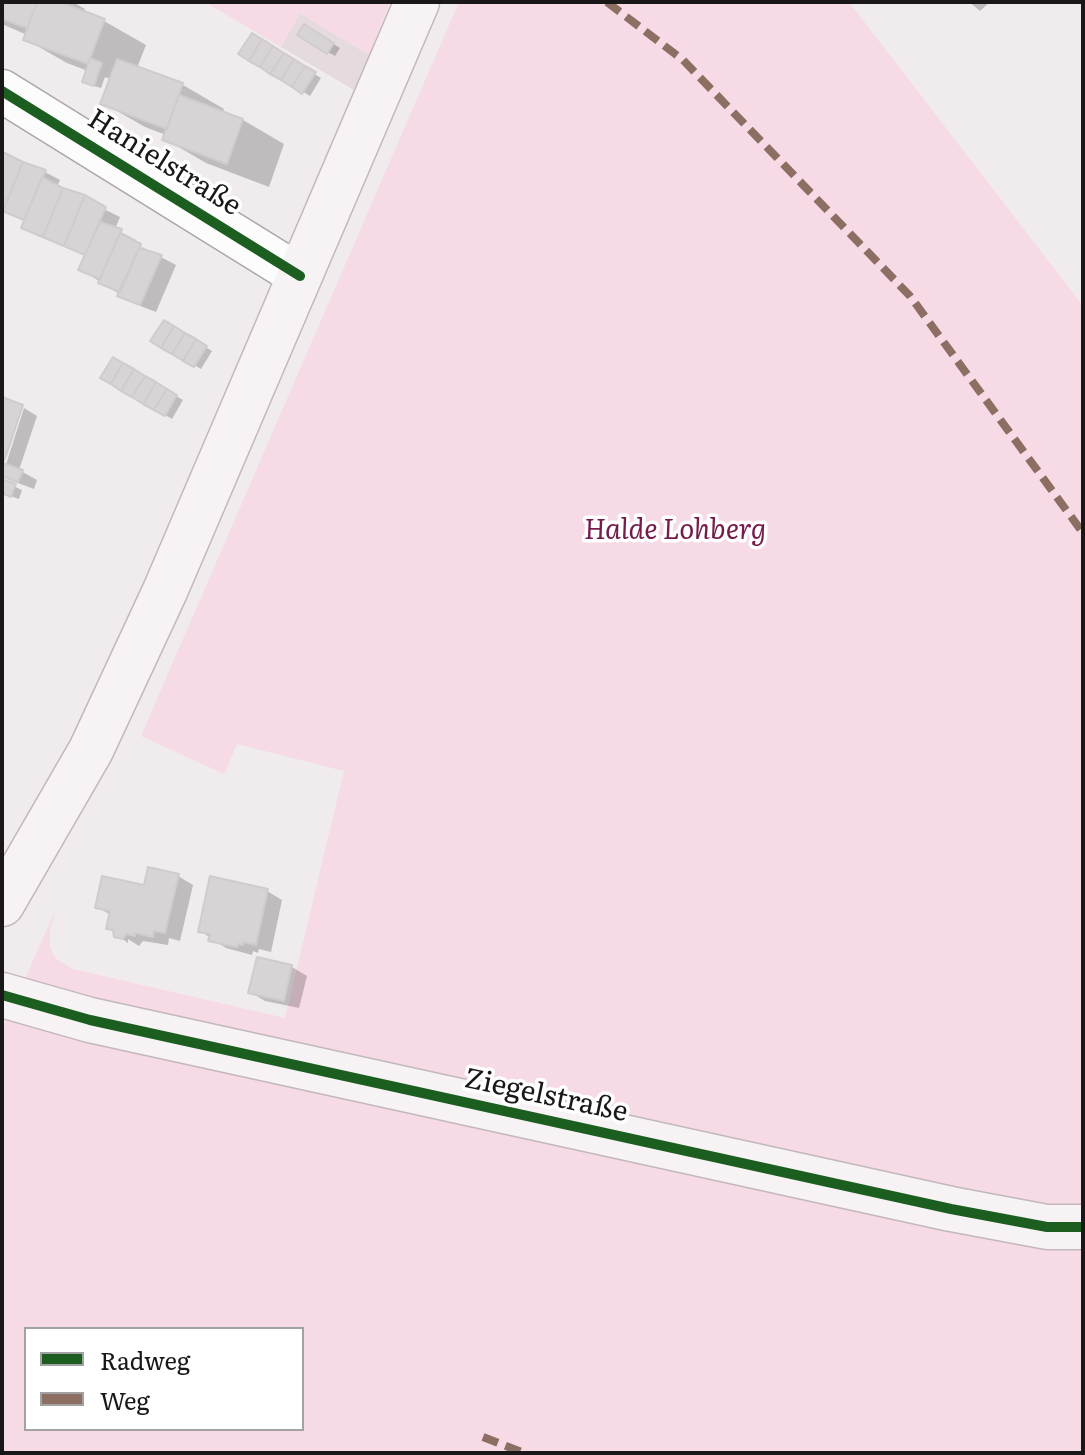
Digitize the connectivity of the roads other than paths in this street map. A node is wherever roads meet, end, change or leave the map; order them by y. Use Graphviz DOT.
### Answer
graph roads {
  1 [pos="417,2"];
  2 [pos="2,91"];
  3 [pos="300,276"];
  4 [pos="2,904"];
  5 [pos="2,995"];
  6 [pos="1083,1227"];
  1 -- 3 [label="main road"];
  2 -- 3 [label="street, Hanielstraße"];
  3 -- 4 [label="main road"];
  5 -- 6 [label="main road, Ziegelstraße"];
}
